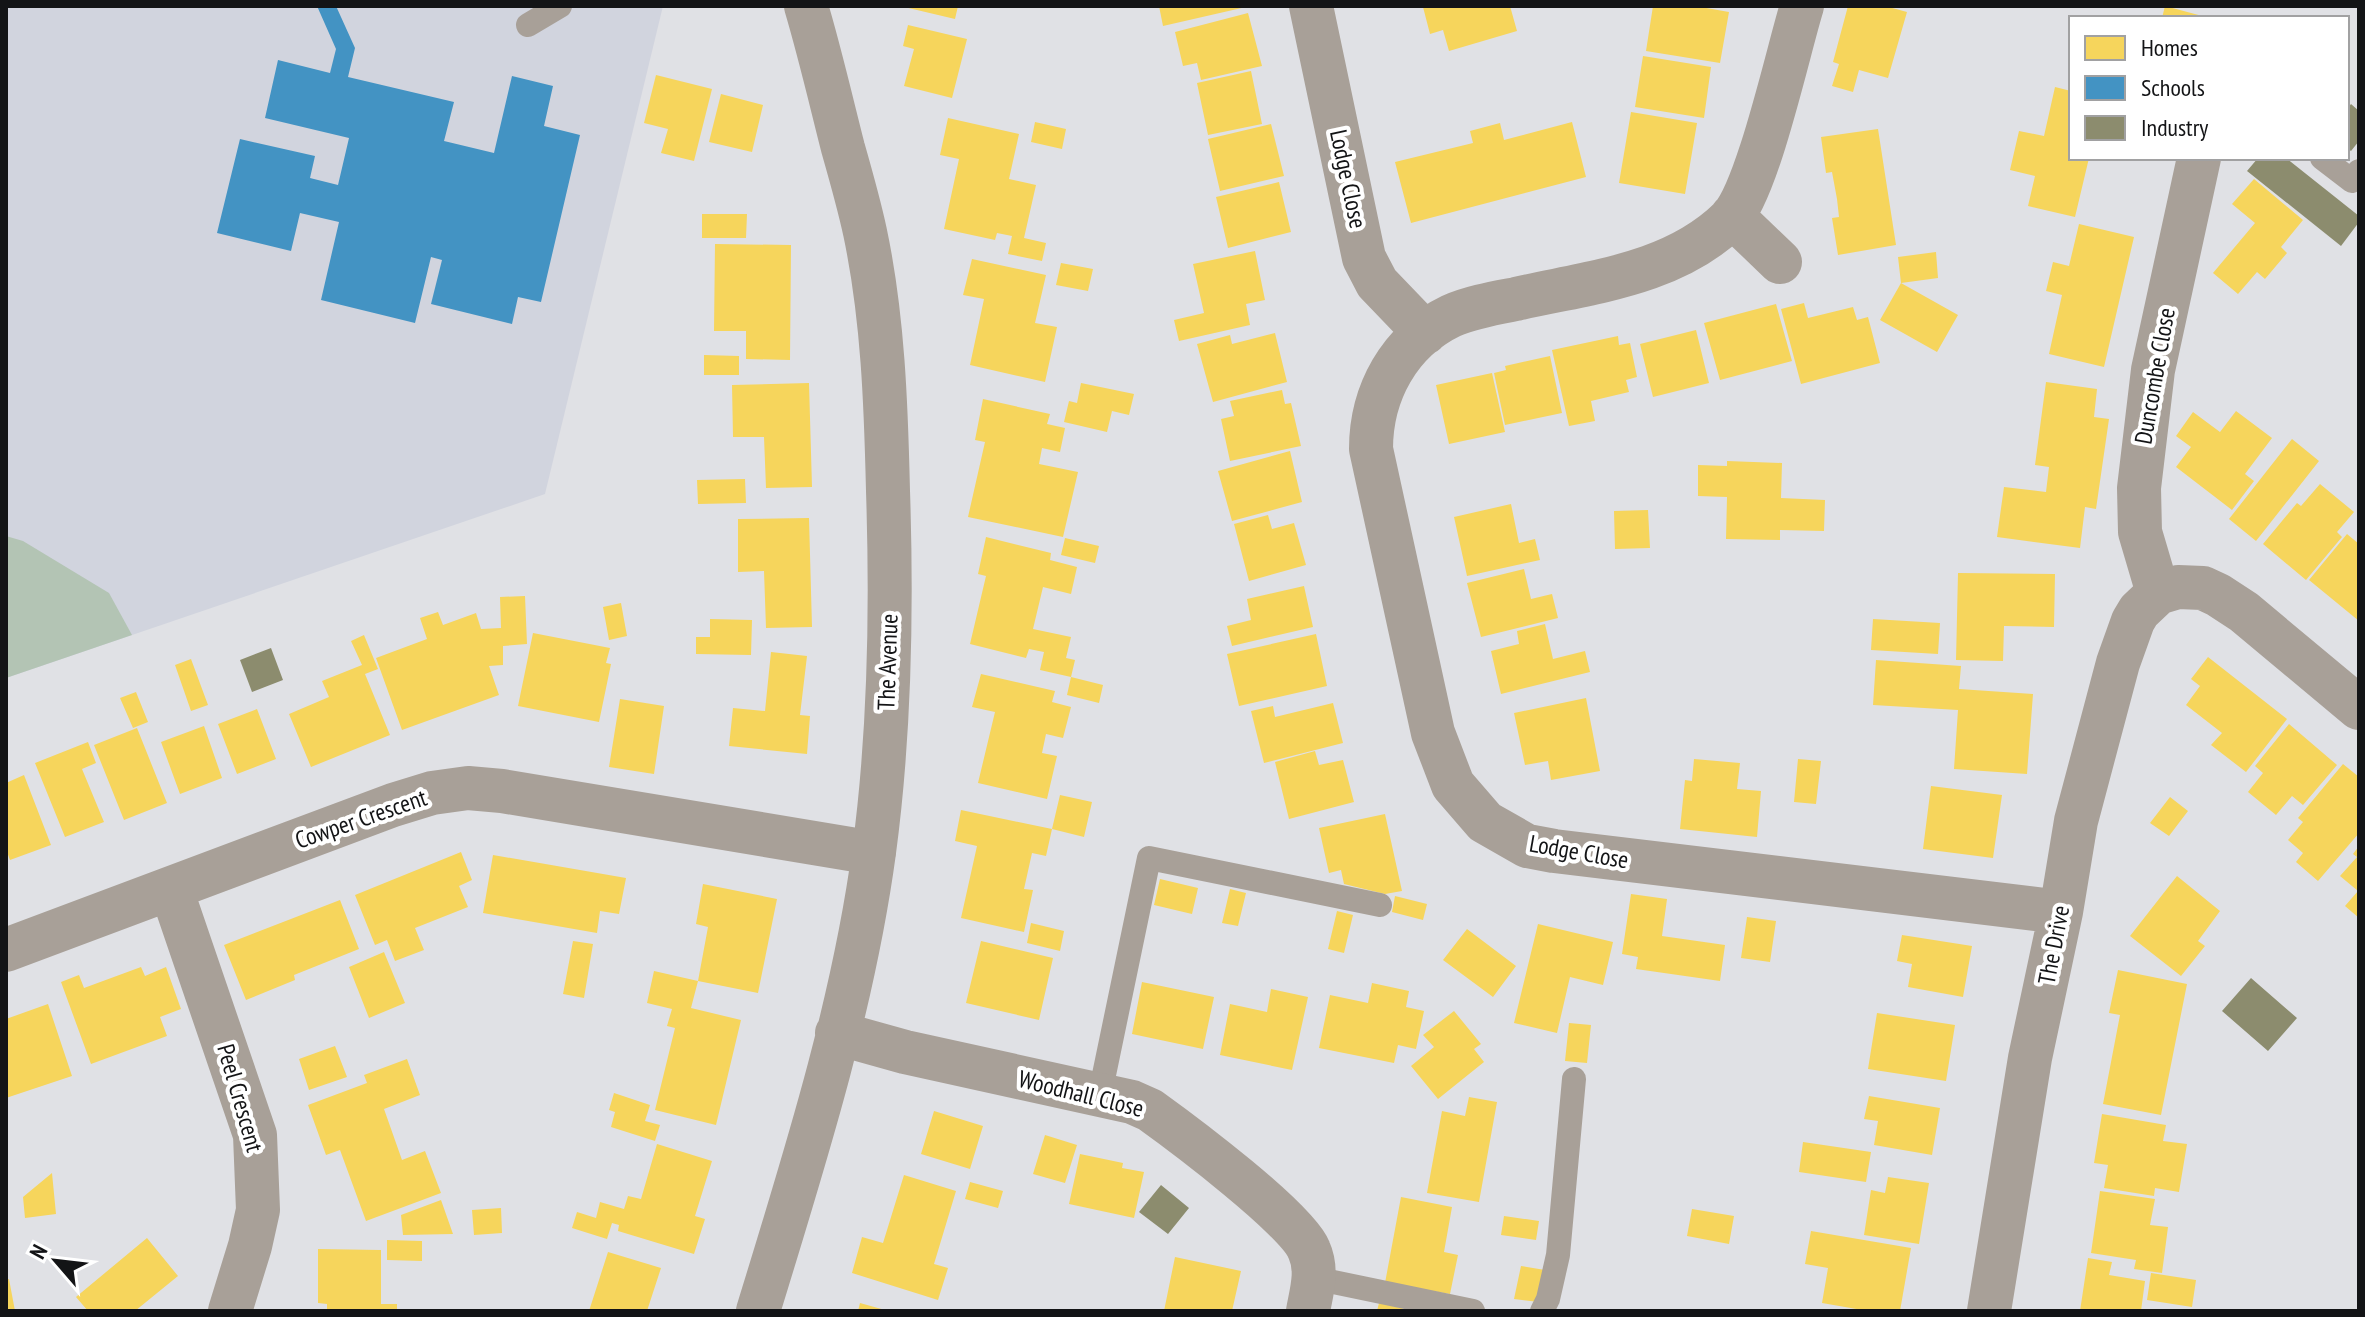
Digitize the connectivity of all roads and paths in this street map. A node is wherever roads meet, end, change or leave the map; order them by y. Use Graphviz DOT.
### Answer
graph roads {
  1 [pos="560,6"];
  2 [pos="806,6"];
  3 [pos="1311,6"];
  4 [pos="1802,6"];
  5 [pos="528,25"];
  6 [pos="2199,160"];
  7 [pos="2325,160"];
  8 [pos="2359,171"];
  9 [pos="1732,216"];
  10 [pos="1780,262"];
  11 [pos="1425,333"];
  12 [pos="2158,593"];
  13 [pos="2359,708"];
  14 [pos="874,853"];
  15 [pos="171,889"];
  16 [pos="1380,905"];
  17 [pos="2061,912"];
  18 [pos="6,950"];
  19 [pos="837,1033"];
  20 [pos="1574,1079"];
  21 [pos="1100,1094"];
  22 [pos="1311,1295"];
  23 [pos="230,1311"];
  24 [pos="758,1311"];
  25 [pos="1473,1311"];
  26 [pos="1542,1311"];
  27 [pos="1989,1311"];
  1 -- 5 [label="lane"];
  2 -- 14 [label="street, The Avenue"];
  3 -- 11 [label="street, Lodge Close"];
  4 -- 9 [label="street, Lodge Close"];
  6 -- 12 [label="street, Duncombe Close"];
  7 -- 8 [label="lane"];
  9 -- 10 [label="street"];
  9 -- 11 [label="street, Lodge Close"];
  11 -- 17 [label="street, Lodge Close"];
  12 -- 13 [label="street"];
  12 -- 17 [label="street, The Drive"];
  14 -- 15 [label="street, Cowper Crescent"];
  14 -- 19 [label="street, The Avenue"];
  15 -- 18 [label="street, Cowper Crescent"];
  15 -- 23 [label="street, Peel Crescent"];
  16 -- 21 [label="lane"];
  17 -- 27 [label="street, The Drive"];
  19 -- 21 [label="street, Woodhall Close"];
  19 -- 24 [label="street, The Avenue"];
  20 -- 26 [label="lane"];
  21 -- 22 [label="street, Woodhall Close"];
  22 -- 25 [label="lane"];
}
